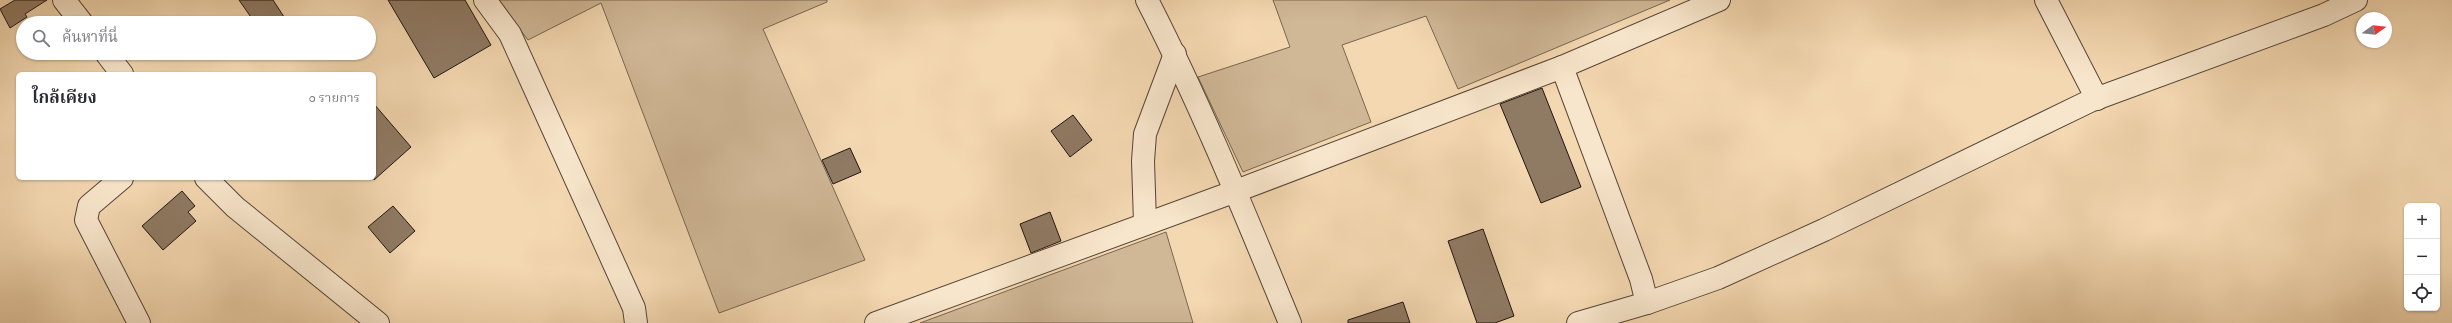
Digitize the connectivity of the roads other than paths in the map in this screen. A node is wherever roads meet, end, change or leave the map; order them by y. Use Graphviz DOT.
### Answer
graph roads {
  1 [pos="64,0"];
  2 [pos="485,0"];
  3 [pos="1147,0"];
  4 [pos="1719,0"];
  5 [pos="2046,0"];
  6 [pos="2356,0"];
  7 [pos="77,16"];
  8 [pos="1175,54"];
  9 [pos="111,60"];
  10 [pos="1562,67"];
  11 [pos="120,72"];
  12 [pos="2097,98"];
  13 [pos="120,180"];
  14 [pos="208,180"];
  15 [pos="1236,191"];
  16 [pos="1145,223"];
  17 [pos="1647,303"];
  18 [pos="139,323"];
  19 [pos="378,323"];
  20 [pos="636,323"];
  21 [pos="876,323"];
  22 [pos="1290,323"];
  23 [pos="1578,323"];
  1 -- 7 [label="street"];
  2 -- 20 [label="street"];
  3 -- 8 [label="street"];
  4 -- 10 [label="street"];
  5 -- 12 [label="street"];
  6 -- 12 [label="street"];
  8 -- 15 [label="street"];
  8 -- 16 [label="street"];
  9 -- 11 [label="street"];
  10 -- 15 [label="street"];
  10 -- 17 [label="street"];
  12 -- 17 [label="street"];
  13 -- 18 [label="street"];
  14 -- 19 [label="street"];
  15 -- 16 [label="street"];
  15 -- 22 [label="street"];
  16 -- 21 [label="street"];
  17 -- 23 [label="street"];
}
